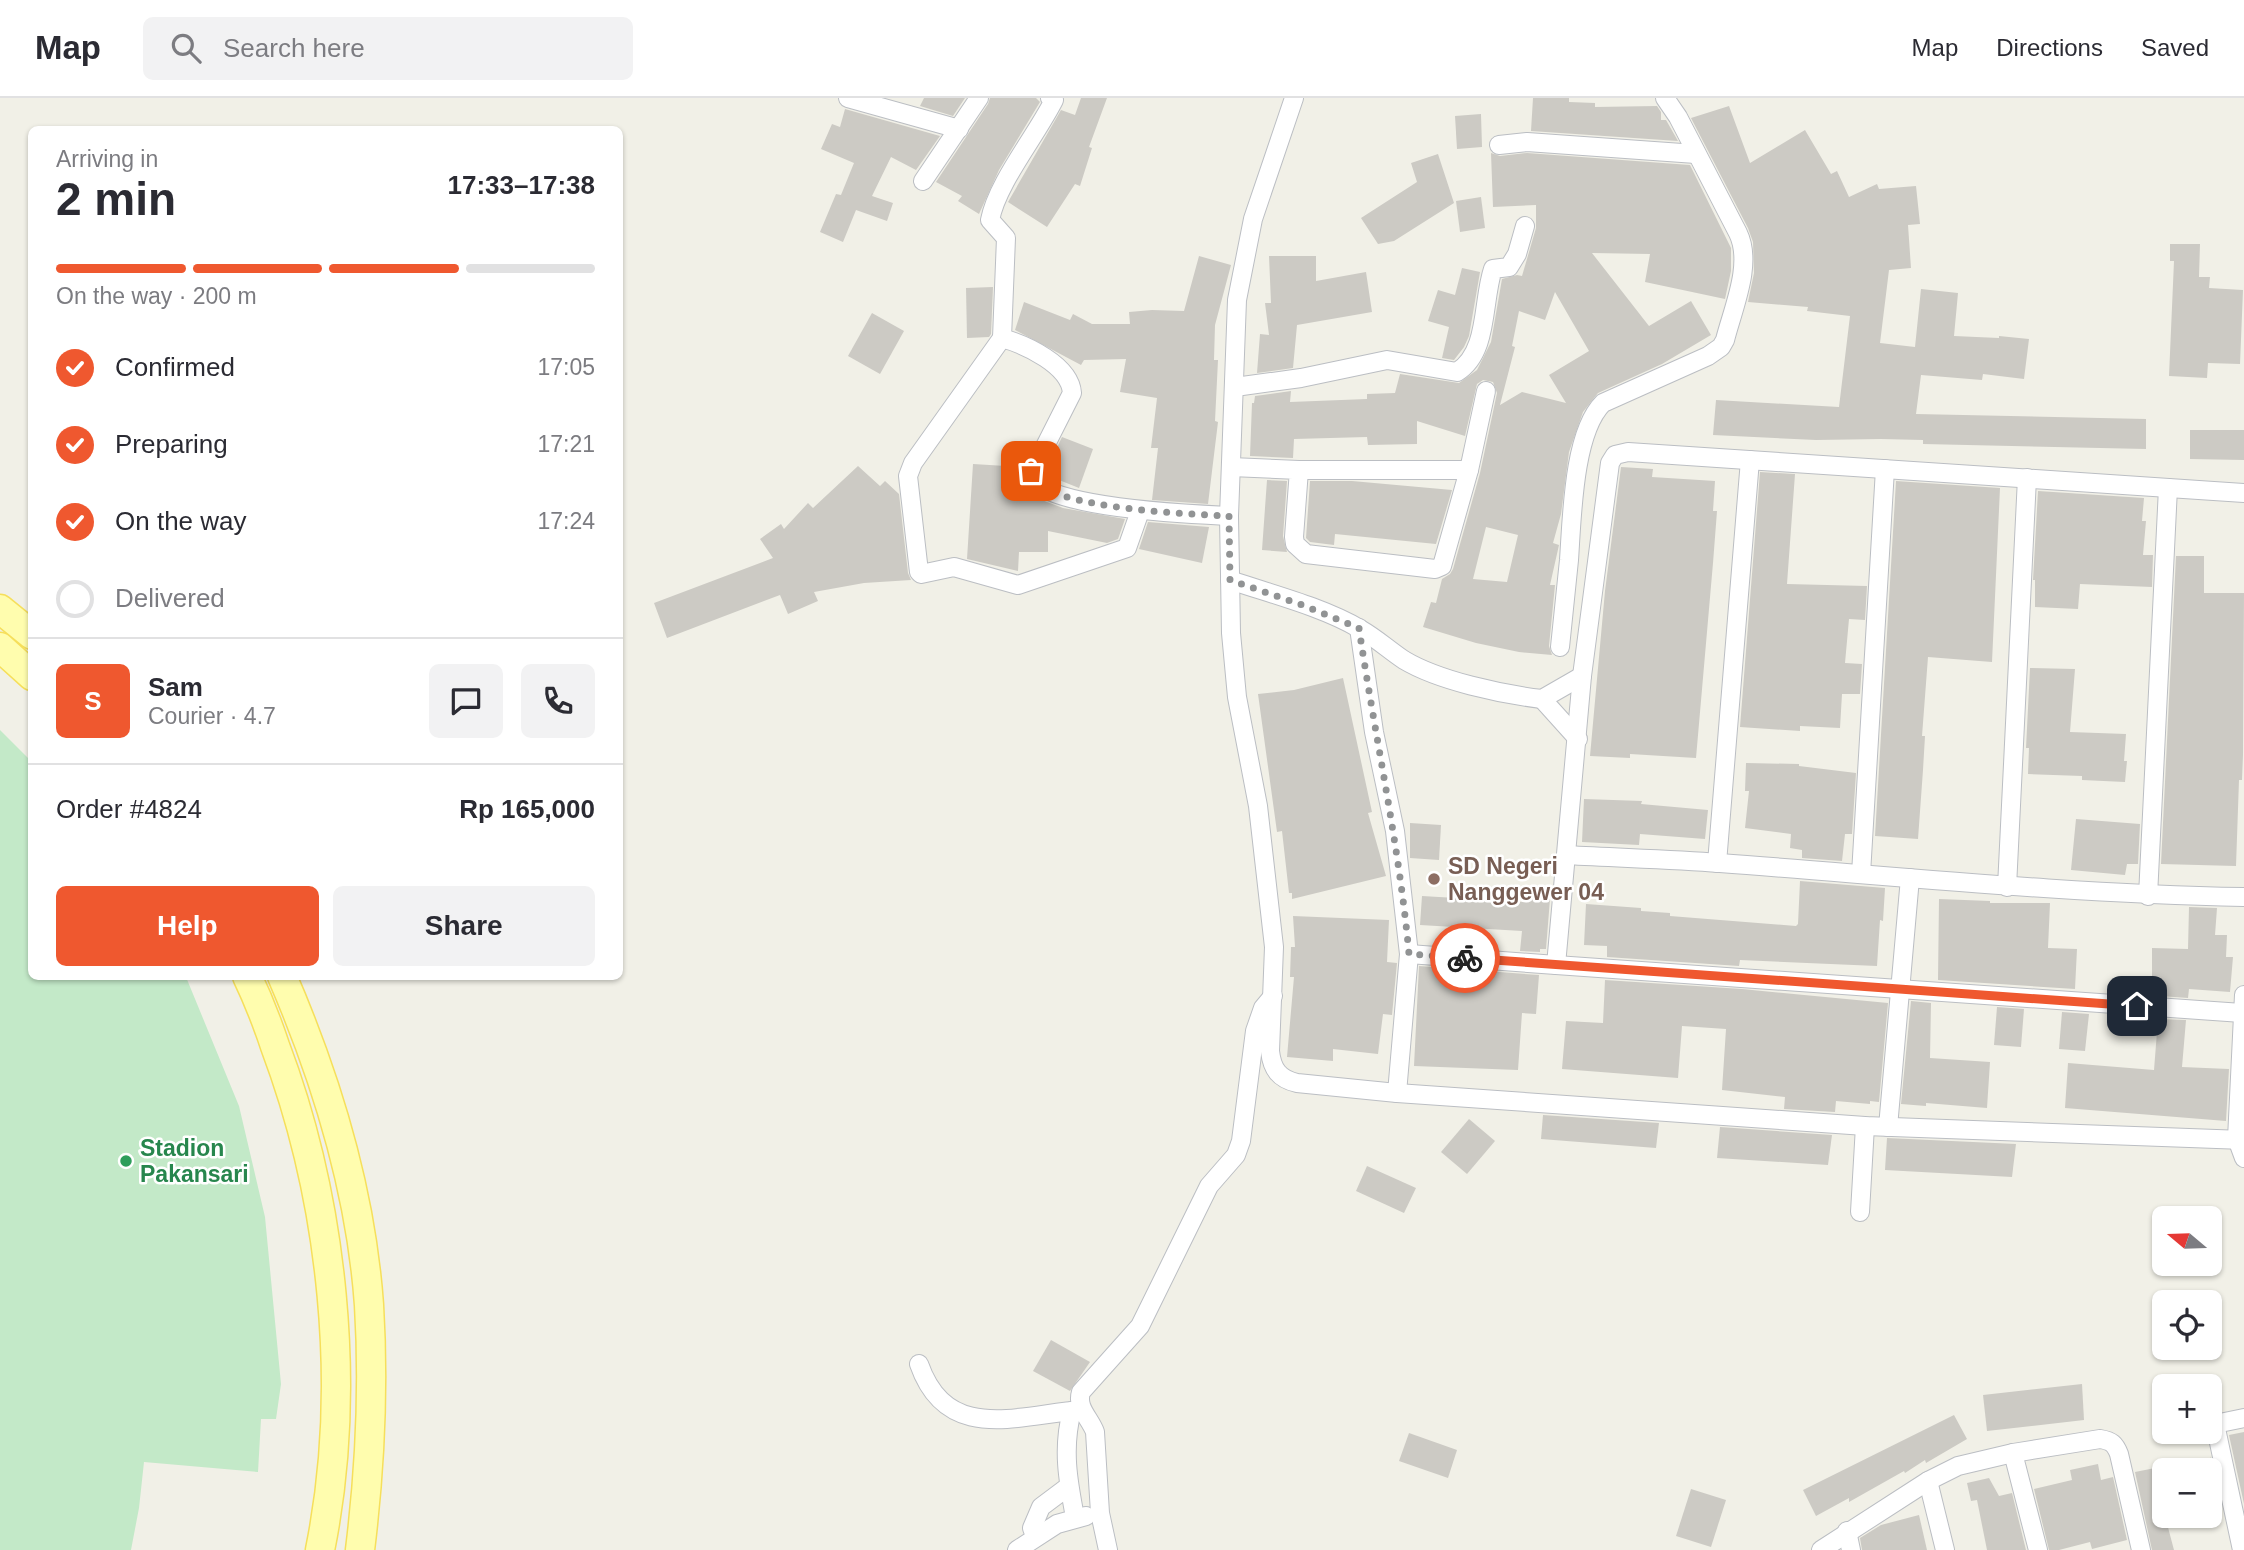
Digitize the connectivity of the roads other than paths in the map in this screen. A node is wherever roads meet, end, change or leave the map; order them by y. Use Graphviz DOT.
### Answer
graph roads {
  1 [pos="849,98"];
  2 [pos="979,98"];
  3 [pos="1050,98"];
  4 [pos="1294,98"];
  5 [pos="1665,98"];
  6 [pos="959,129"];
  7 [pos="1499,145"];
  8 [pos="1696,154"];
  9 [pos="923,181"];
  10 [pos="1525,226"];
  11 [pos="1002,338"];
  12 [pos="1235,387"];
  13 [pos="1486,391"];
  14 [pos="1750,460"];
  15 [pos="1231,467"];
  16 [pos="1885,469"];
  17 [pos="1299,470"];
  18 [pos="1469,470"];
  19 [pos="2027,478"];
  20 [pos="2168,488"];
  21 [pos="2244,493"];
  22 [pos="1140,511"];
  23 [pos="1229,516"];
  24 [pos="1230,580"];
  25 [pos="0,609"];
  26 [pos="1359,628"];
  27 [pos="28,632"];
  28 [pos="0,647"];
  29 [pos="1560,647"];
  30 [pos="28,672"];
  31 [pos="1582,676"];
  32 [pos="1542,699"];
  33 [pos="1578,740"];
  34 [pos="1567,855"];
  35 [pos="1717,863"];
  36 [pos="1861,874"];
  37 [pos="1910,878"];
  38 [pos="2007,887"];
  39 [pos="2148,896"];
  40 [pos="2244,898"];
  41 [pos="1409,954"];
  42 [pos="1556,965"];
  43 [pos="249,980"];
  44 [pos="284,980"];
  45 [pos="1899,988"];
  46 [pos="2244,995"];
  47 [pos="1273,996"];
  48 [pos="2242,1013"];
  49 [pos="1397,1093"];
  50 [pos="1865,1126"];
  51 [pos="1888,1127"];
  52 [pos="2241,1139"];
  53 [pos="2244,1158"];
  54 [pos="1860,1212"];
  55 [pos="919,1364"];
  56 [pos="1079,1404"];
  57 [pos="2244,1418"];
  58 [pos="2222,1423"];
  59 [pos="2217,1444"];
  60 [pos="2014,1453"];
  61 [pos="1928,1481"];
  62 [pos="1069,1486"];
  63 [pos="1100,1513"];
  64 [pos="1075,1517"];
  65 [pos="1847,1531"];
  66 [pos="1035,1536"];
  67 [pos="320,1550"];
  68 [pos="360,1550"];
  69 [pos="1017,1550"];
  70 [pos="1108,1550"];
  71 [pos="1821,1550"];
  72 [pos="1852,1550"];
  73 [pos="1945,1550"];
  74 [pos="2038,1550"];
  75 [pos="2141,1550"];
  76 [pos="2242,1550"];
  1 -- 6 [label="street"];
  2 -- 6 [label="street"];
  3 -- 11 [label="street"];
  4 -- 12 [label="street"];
  5 -- 8 [label="street"];
  6 -- 9 [label="street"];
  7 -- 8 [label="street"];
  8 -- 29 [label="street"];
  10 -- 12 [label="street"];
  11 -- 22 [label="street"];
  11 -- 22 [label="street"];
  12 -- 15 [label="street"];
  13 -- 18 [label="street"];
  14 -- 16 [label="street"];
  14 -- 31 [label="street"];
  14 -- 35 [label="street"];
  15 -- 17 [label="street"];
  15 -- 23 [label="street"];
  16 -- 19 [label="street"];
  16 -- 36 [label="street"];
  17 -- 18 [label="street"];
  17 -- 18 [label="street"];
  19 -- 20 [label="street"];
  19 -- 38 [label="street"];
  20 -- 21 [label="street"];
  20 -- 39 [label="street"];
  22 -- 23 [label="street"];
  23 -- 24 [label="street"];
  24 -- 26 [label="street"];
  24 -- 47 [label="street"];
  25 -- 27 [label="main road"];
  26 -- 32 [label="street"];
  26 -- 41 [label="street"];
  28 -- 30 [label="main road"];
  31 -- 32 [label="street"];
  31 -- 33 [label="street"];
  32 -- 33 [label="street"];
  33 -- 34 [label="street"];
  34 -- 35 [label="street"];
  34 -- 42 [label="street"];
  35 -- 36 [label="street"];
  36 -- 37 [label="street"];
  37 -- 38 [label="street"];
  37 -- 45 [label="street"];
  38 -- 39 [label="street"];
  39 -- 40 [label="street"];
  41 -- 42 [label="street"];
  41 -- 49 [label="street"];
  42 -- 45 [label="street"];
  43 -- 67 [label="main road"];
  44 -- 68 [label="main road"];
  45 -- 48 [label="street"];
  45 -- 51 [label="street"];
  46 -- 48 [label="street"];
  47 -- 49 [label="street"];
  47 -- 56 [label="street"];
  48 -- 52 [label="street"];
  49 -- 50 [label="street"];
  50 -- 51 [label="street"];
  50 -- 54 [label="street"];
  51 -- 52 [label="street"];
  52 -- 53 [label="street"];
  55 -- 56 [label="street"];
  56 -- 62 [label="street"];
  56 -- 63 [label="street"];
  57 -- 58 [label="street"];
  59 -- 76 [label="street"];
  60 -- 61 [label="street"];
  60 -- 74 [label="street"];
  60 -- 75 [label="street"];
  61 -- 65 [label="street"];
  61 -- 73 [label="street"];
  62 -- 64 [label="street"];
  62 -- 66 [label="street"];
  63 -- 64 [label="street"];
  63 -- 70 [label="street"];
  64 -- 66 [label="street"];
  65 -- 71 [label="street"];
  65 -- 72 [label="street"];
  66 -- 69 [label="street"];
}
